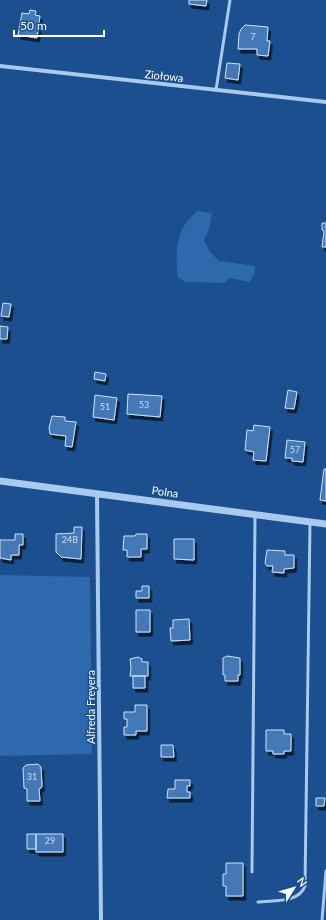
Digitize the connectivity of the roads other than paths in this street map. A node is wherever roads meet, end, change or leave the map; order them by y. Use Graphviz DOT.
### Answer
graph roads {
  1 [pos="230,0"];
  2 [pos="0,66"];
  3 [pos="216,90"];
  4 [pos="326,102"];
  5 [pos="0,481"];
  6 [pos="97,493"];
  7 [pos="255,514"];
  8 [pos="310,522"];
  9 [pos="326,524"];
  10 [pos="326,871"];
  11 [pos="252,872"];
  12 [pos="258,902"];
  13 [pos="101,920"];
  14 [pos="322,920"];
  1 -- 3 [label="lane"];
  2 -- 3 [label="street, Ziołowa"];
  3 -- 4 [label="street, Ziołowa"];
  5 -- 6 [label="street, Polna"];
  6 -- 7 [label="street, Polna"];
  6 -- 13 [label="street, Alfreda Freyera"];
  7 -- 8 [label="street, Polna"];
  7 -- 11 [label="lane"];
  8 -- 9 [label="street, Polna"];
  8 -- 12 [label="lane"];
  10 -- 14 [label="lane"];
}
